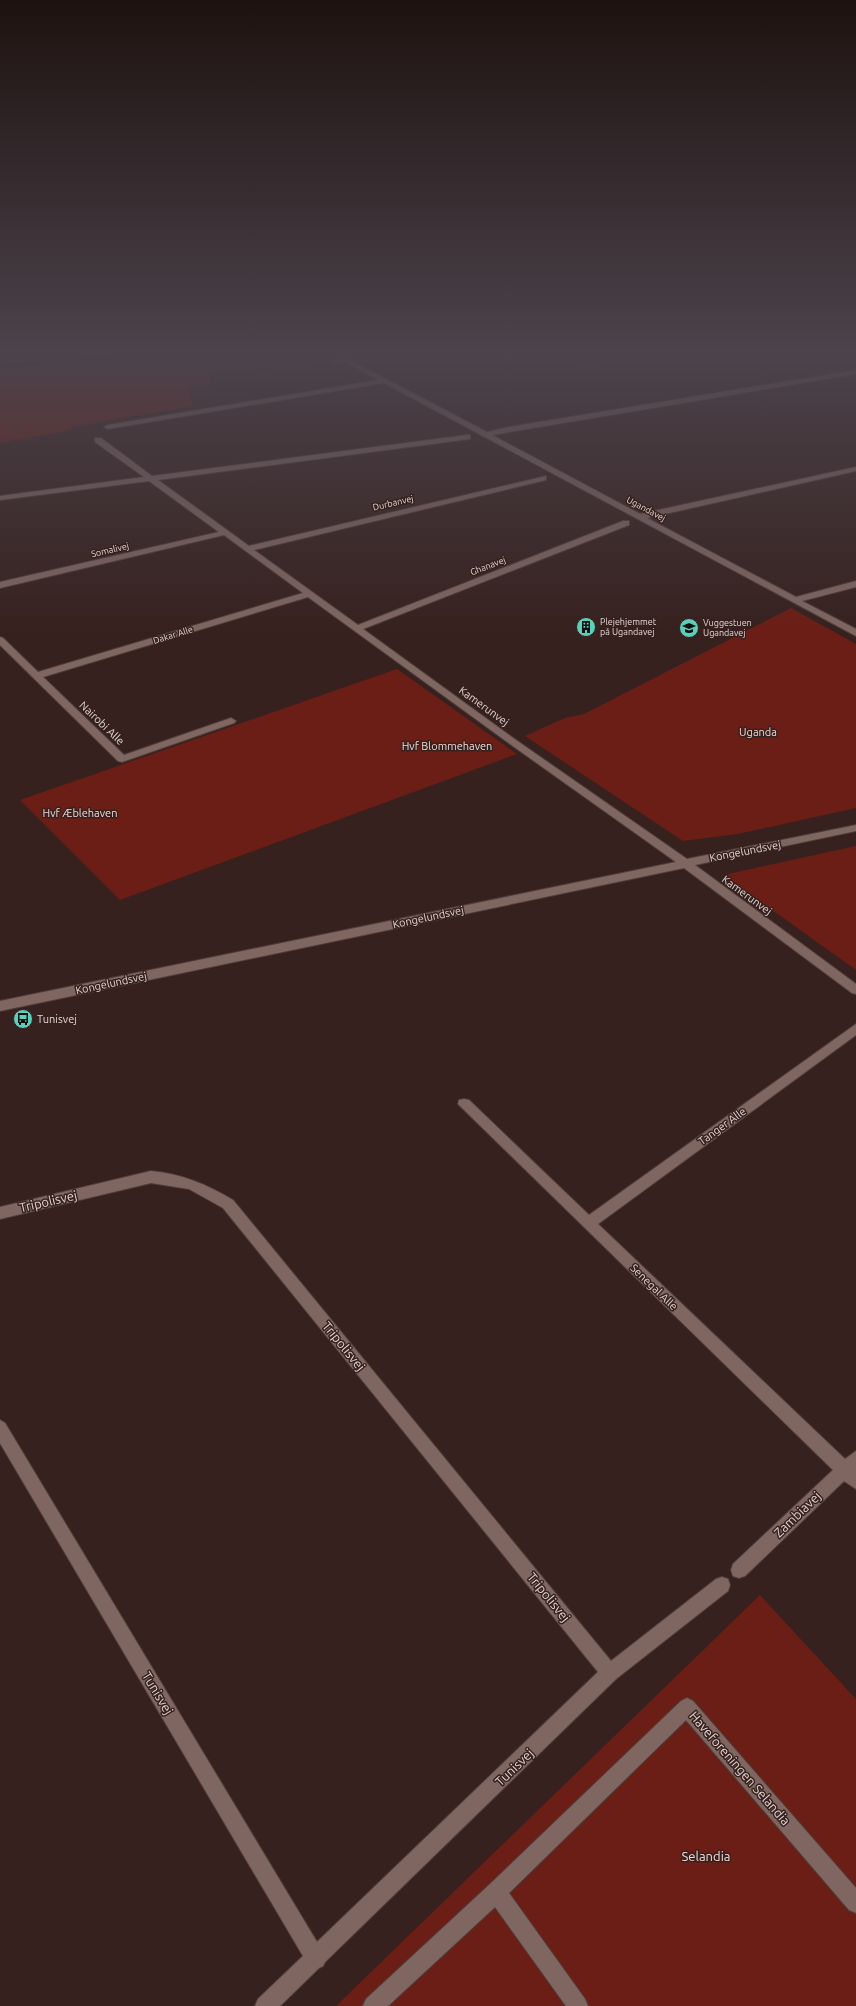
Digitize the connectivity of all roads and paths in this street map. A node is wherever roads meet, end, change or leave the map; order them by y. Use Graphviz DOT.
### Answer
graph roads {
  1 [pos="104,445"];
  2 [pos="408,445"];
  3 [pos="503,445"];
  4 [pos="856,469"];
  5 [pos="148,478"];
  6 [pos="543,478"];
  7 [pos="0,498"];
  8 [pos="639,517"];
  9 [pos="626,523"];
  10 [pos="224,533"];
  11 [pos="247,549"];
  12 [pos="856,584"];
  13 [pos="0,585"];
  14 [pos="309,594"];
  15 [pos="795,600"];
  16 [pos="357,628"];
  17 [pos="856,633"];
  18 [pos="0,640"];
  19 [pos="36,676"];
  20 [pos="231,720"];
  21 [pos="856,828"];
  22 [pos="685,863"];
  23 [pos="856,990"];
  24 [pos="0,1006"];
  25 [pos="856,1029"];
  26 [pos="464,1104"];
  27 [pos="0,1213"];
  28 [pos="588,1223"];
  29 [pos="0,1428"];
  30 [pos="852,1470"];
  31 [pos="739,1570"];
  32 [pos="722,1586"];
  33 [pos="610,1673"];
  34 [pos="496,1892"];
  35 [pos="856,1903"];
  36 [pos="316,1959"];
  37 [pos="265,2006"];
  38 [pos="373,2006"];
  39 [pos="578,2006"];
  1 -- 5 [label="street, Kamerunvej"];
  2 -- 5 [label="street"];
  3 -- 8 [label="street, Ugandavej"];
  4 -- 8 [label="street"];
  5 -- 7 [label="street"];
  5 -- 10 [label="street, Kamerunvej"];
  6 -- 11 [label="street, Durbanvej"];
  8 -- 15 [label="street, Ugandavej"];
  9 -- 16 [label="street, Ghanavej"];
  10 -- 11 [label="street, Kamerunvej"];
  10 -- 13 [label="street, Somalivej"];
  11 -- 14 [label="street, Kamerunvej"];
  12 -- 15 [label="street"];
  14 -- 16 [label="street, Kamerunvej"];
  14 -- 19 [label="street, Dakar Alle"];
  15 -- 17 [label="street, Ugandavej"];
  16 -- 22 [label="street, Kamerunvej"];
  18 -- 19 [label="street, Nairobi Alle"];
  19 -- 20 [label="street, Nairobi Alle"];
  21 -- 22 [label="street, Kongelundsvej"];
  22 -- 23 [label="street, Kamerunvej"];
  22 -- 24 [label="street, Kongelundsvej"];
  25 -- 28 [label="street, Tanger Alle"];
  26 -- 28 [label="street, Senegal Alle"];
  27 -- 33 [label="street, Tripolisvej"];
  28 -- 30 [label="street, Senegal Alle"];
  29 -- 36 [label="street, Tunisvej"];
  30 -- 31 [label="street, Zambiavej"];
  32 -- 33 [label="street, Tunisvej"];
  33 -- 36 [label="street, Tunisvej"];
  34 -- 35 [label="street, Haveforeningen Selandia"];
  34 -- 38 [label="street, Haveforeningen Selandia"];
  34 -- 39 [label="street"];
  36 -- 37 [label="street, Tunisvej"];
}
